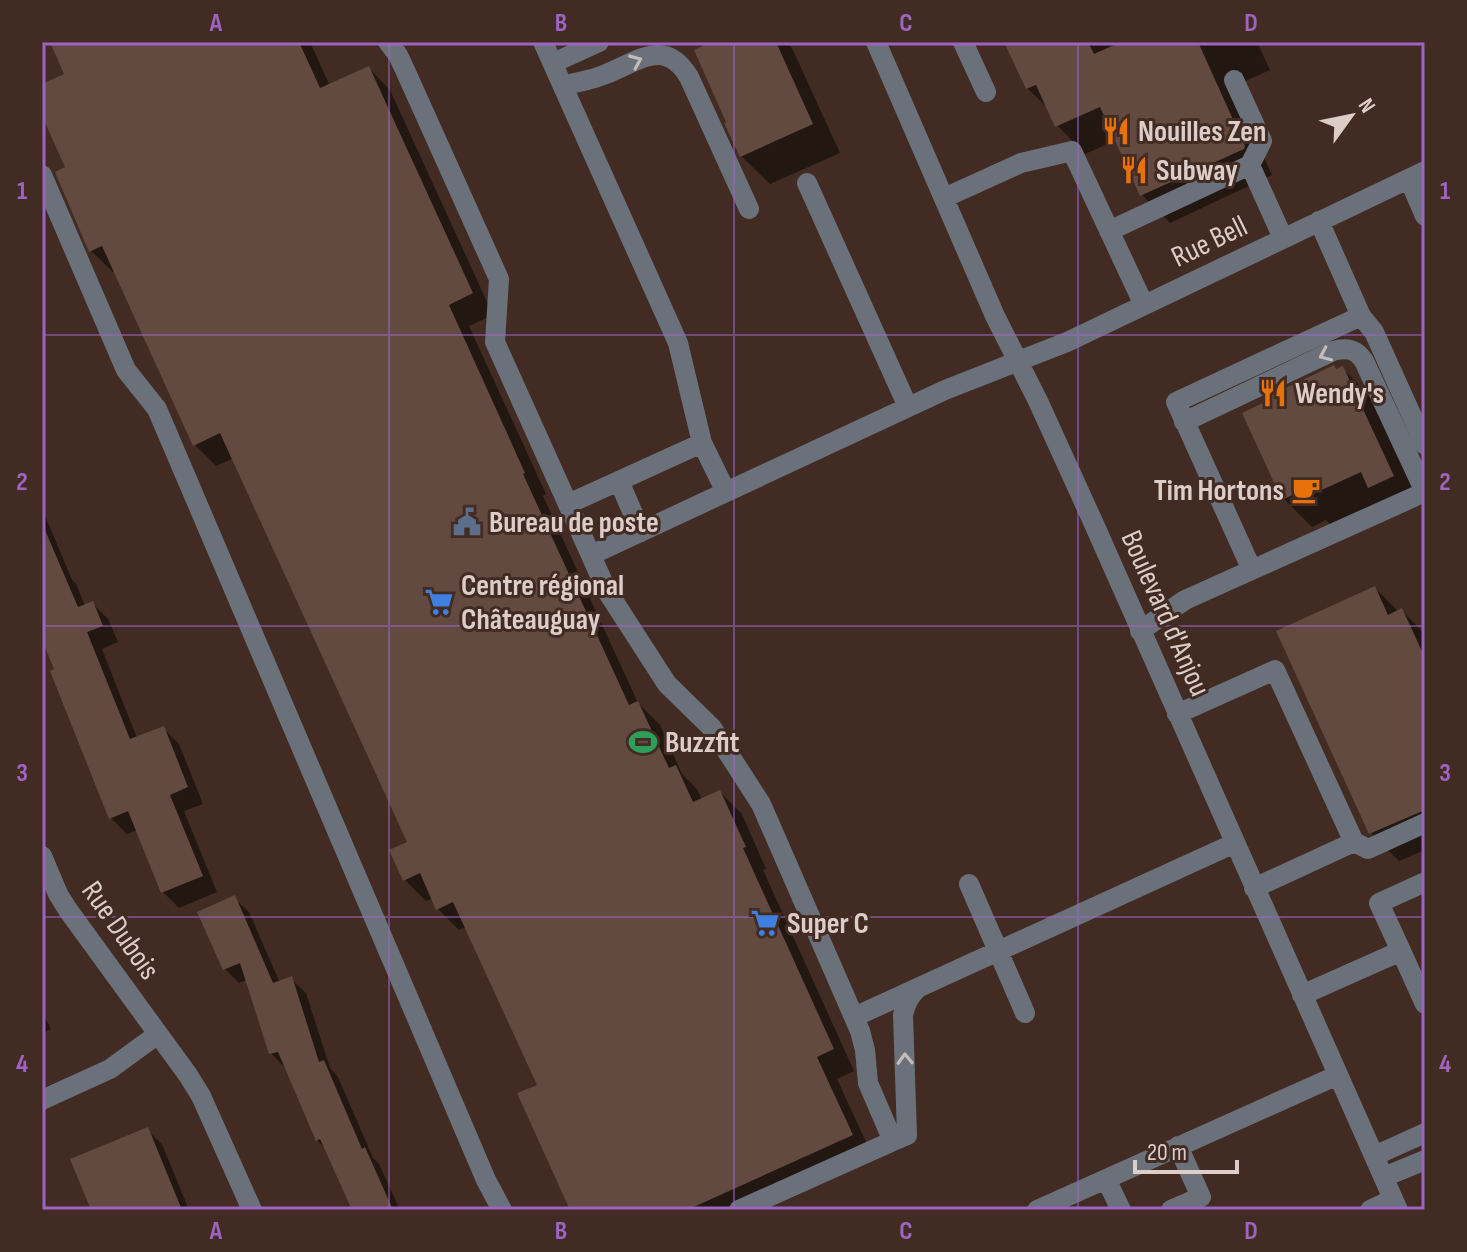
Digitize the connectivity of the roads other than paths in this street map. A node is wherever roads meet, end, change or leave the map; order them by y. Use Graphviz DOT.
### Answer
graph roads {
  1 [pos="543,42"];
  2 [pos="599,42"];
  3 [pos="876,42"];
  4 [pos="963,42"];
  5 [pos="392,43"];
  6 [pos="553,63"];
  7 [pos="1234,80"];
  8 [pos="563,86"];
  9 [pos="986,92"];
  10 [pos="1250,165"];
  11 [pos="42,175"];
  12 [pos="1417,175"];
  13 [pos="807,183"];
  14 [pos="944,198"];
  15 [pos="749,209"];
  16 [pos="1425,216"];
  17 [pos="1319,221"];
  18 [pos="1109,231"];
  19 [pos="1283,238"];
  20 [pos="1144,305"];
  21 [pos="1361,316"];
  22 [pos="1018,362"];
  23 [pos="908,407"];
  24 [pos="1184,422"];
  25 [pos="702,443"];
  26 [pos="1425,445"];
  27 [pos="619,481"];
  28 [pos="726,492"];
  29 [pos="1425,492"];
  30 [pos="568,504"];
  31 [pos="641,532"];
  32 [pos="591,555"];
  33 [pos="1252,570"];
  34 [pos="1140,631"];
  35 [pos="1177,714"];
  36 [pos="1425,823"];
  37 [pos="1354,842"];
  38 [pos="1235,843"];
  39 [pos="42,856"];
  40 [pos="1425,882"];
  41 [pos="969,884"];
  42 [pos="1254,888"];
  43 [pos="999,951"];
  44 [pos="1401,951"];
  45 [pos="918,988"];
  46 [pos="1302,995"];
  47 [pos="1425,1004"];
  48 [pos="1025,1013"];
  49 [pos="854,1017"];
  50 [pos="158,1034"];
  51 [pos="1338,1075"];
  52 [pos="42,1100"];
  53 [pos="1425,1133"];
  54 [pos="900,1138"];
  55 [pos="1178,1146"];
  56 [pos="1374,1156"];
  57 [pos="1425,1160"];
  58 [pos="1384,1177"];
  59 [pos="1106,1179"];
  60 [pos="1396,1204"];
  61 [pos="252,1210"];
  62 [pos="502,1210"];
  63 [pos="739,1210"];
  64 [pos="1037,1210"];
  65 [pos="1121,1210"];
  66 [pos="1171,1210"];
  67 [pos="1370,1210"];
  1 -- 6 [label="street"];
  2 -- 6 [label="street"];
  3 -- 14 [label="street, Boulevard d'Anjou"];
  4 -- 9 [label="street"];
  5 -- 30 [label="street"];
  6 -- 8 [label="street"];
  7 -- 10 [label="street"];
  8 -- 15 [label="street, one-way"];
  8 -- 25 [label="street"];
  10 -- 18 [label="street"];
  10 -- 19 [label="street"];
  11 -- 62 [label="street"];
  12 -- 16 [label="street"];
  12 -- 17 [label="street, Rue Bell"];
  13 -- 23 [label="street"];
  14 -- 18 [label="street"];
  14 -- 22 [label="street, Boulevard d'Anjou"];
  17 -- 19 [label="street, Rue Bell"];
  17 -- 21 [label="street"];
  18 -- 20 [label="street"];
  19 -- 20 [label="street, Rue Bell"];
  20 -- 22 [label="street, Rue Bell"];
  21 -- 24 [label="street"];
  21 -- 26 [label="street"];
  22 -- 23 [label="street, Rue Bell"];
  22 -- 34 [label="street, Boulevard d'Anjou"];
  23 -- 28 [label="street, Rue Bell"];
  29 -- 24 [label="street, one-way"];
  24 -- 33 [label="street"];
  25 -- 27 [label="street"];
  25 -- 28 [label="street"];
  27 -- 30 [label="street"];
  27 -- 31 [label="street"];
  28 -- 31 [label="street, Rue Bell"];
  29 -- 33 [label="street"];
  30 -- 32 [label="street"];
  31 -- 32 [label="street, Rue Bell"];
  32 -- 49 [label="street"];
  33 -- 34 [label="street"];
  34 -- 35 [label="street, Boulevard d'Anjou"];
  35 -- 37 [label="street"];
  35 -- 38 [label="street, Boulevard d'Anjou"];
  36 -- 37 [label="street"];
  37 -- 42 [label="street"];
  38 -- 42 [label="street, Boulevard d'Anjou"];
  38 -- 43 [label="street"];
  39 -- 50 [label="street, Rue Dubois"];
  40 -- 44 [label="street"];
  41 -- 43 [label="street"];
  42 -- 46 [label="street, Boulevard d'Anjou"];
  43 -- 45 [label="street"];
  43 -- 48 [label="street"];
  44 -- 46 [label="street"];
  44 -- 47 [label="street"];
  45 -- 49 [label="street"];
  54 -- 45 [label="street, one-way"];
  46 -- 51 [label="street, Boulevard d'Anjou"];
  49 -- 54 [label="street"];
  50 -- 52 [label="street"];
  50 -- 61 [label="street, Rue Dubois"];
  51 -- 55 [label="street"];
  51 -- 56 [label="street, Boulevard d'Anjou"];
  53 -- 56 [label="street"];
  54 -- 63 [label="street"];
  55 -- 59 [label="street"];
  55 -- 66 [label="street"];
  56 -- 58 [label="street, Boulevard d'Anjou"];
  57 -- 58 [label="street"];
  58 -- 60 [label="street, Boulevard d'Anjou"];
  59 -- 64 [label="street"];
  59 -- 65 [label="street"];
  60 -- 67 [label="street"];
}
